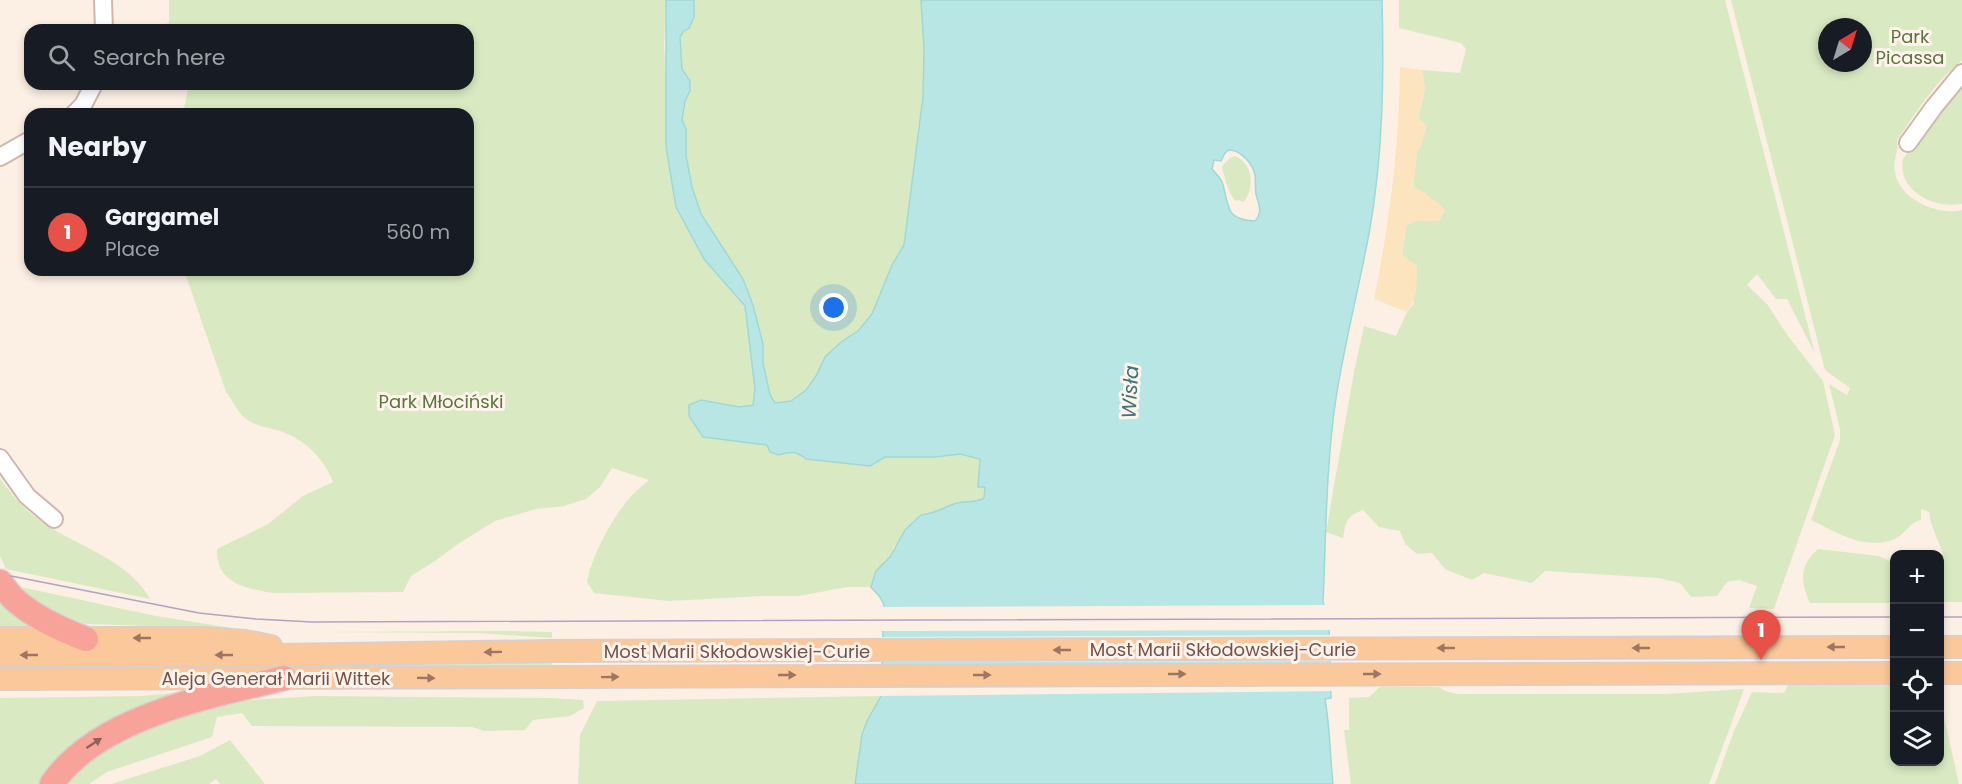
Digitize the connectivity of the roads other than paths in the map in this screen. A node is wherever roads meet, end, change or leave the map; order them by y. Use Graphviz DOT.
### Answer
graph roads {
  1 [pos="103,0"];
  2 [pos="104,24"];
  3 [pos="1962,73"];
  4 [pos="91,90"];
  5 [pos="80,108"];
  6 [pos="1908,143"];
  7 [pos="24,144"];
  8 [pos="0,157"];
  9 [pos="0,458"];
  10 [pos="54,519"];
  11 [pos="0,582"];
  12 [pos="0,638"];
  13 [pos="86,639"];
  14 [pos="1890,647"];
  15 [pos="1944,647"];
  16 [pos="1962,647"];
  17 [pos="552,651"];
  18 [pos="0,655"];
  19 [pos="304,655"];
  20 [pos="1890,673"];
  21 [pos="1944,673"];
  22 [pos="1962,673"];
  23 [pos="552,677"];
  24 [pos="284,678"];
  25 [pos="0,679"];
  26 [pos="52,784"];
  1 -- 2 [label="street"];
  3 -- 6 [label="street"];
  4 -- 5 [label="street"];
  7 -- 8 [label="street"];
  9 -- 10 [label="street"];
  11 -- 13 [label="highway"];
  12 -- 13 [label="main road"];
  19 -- 13 [label="main road, one-way"];
  14 -- 17 [label="main road, Most Marii Skłodowskiej-Curie, one-way"];
  15 -- 16 [label="main road"];
  17 -- 19 [label="main road, Aleja Generał Marii Wittek, one-way"];
  19 -- 18 [label="main road, Aleja Generał Marii Wittek, one-way"];
  23 -- 20 [label="main road, Most Marii Skłodowskiej-Curie, one-way"];
  21 -- 22 [label="main road"];
  24 -- 23 [label="main road, Aleja Generał Marii Wittek, one-way"];
  24 -- 25 [label="main road, Aleja Generał Marii Wittek"];
  26 -- 24 [label="highway, one-way"];
}
